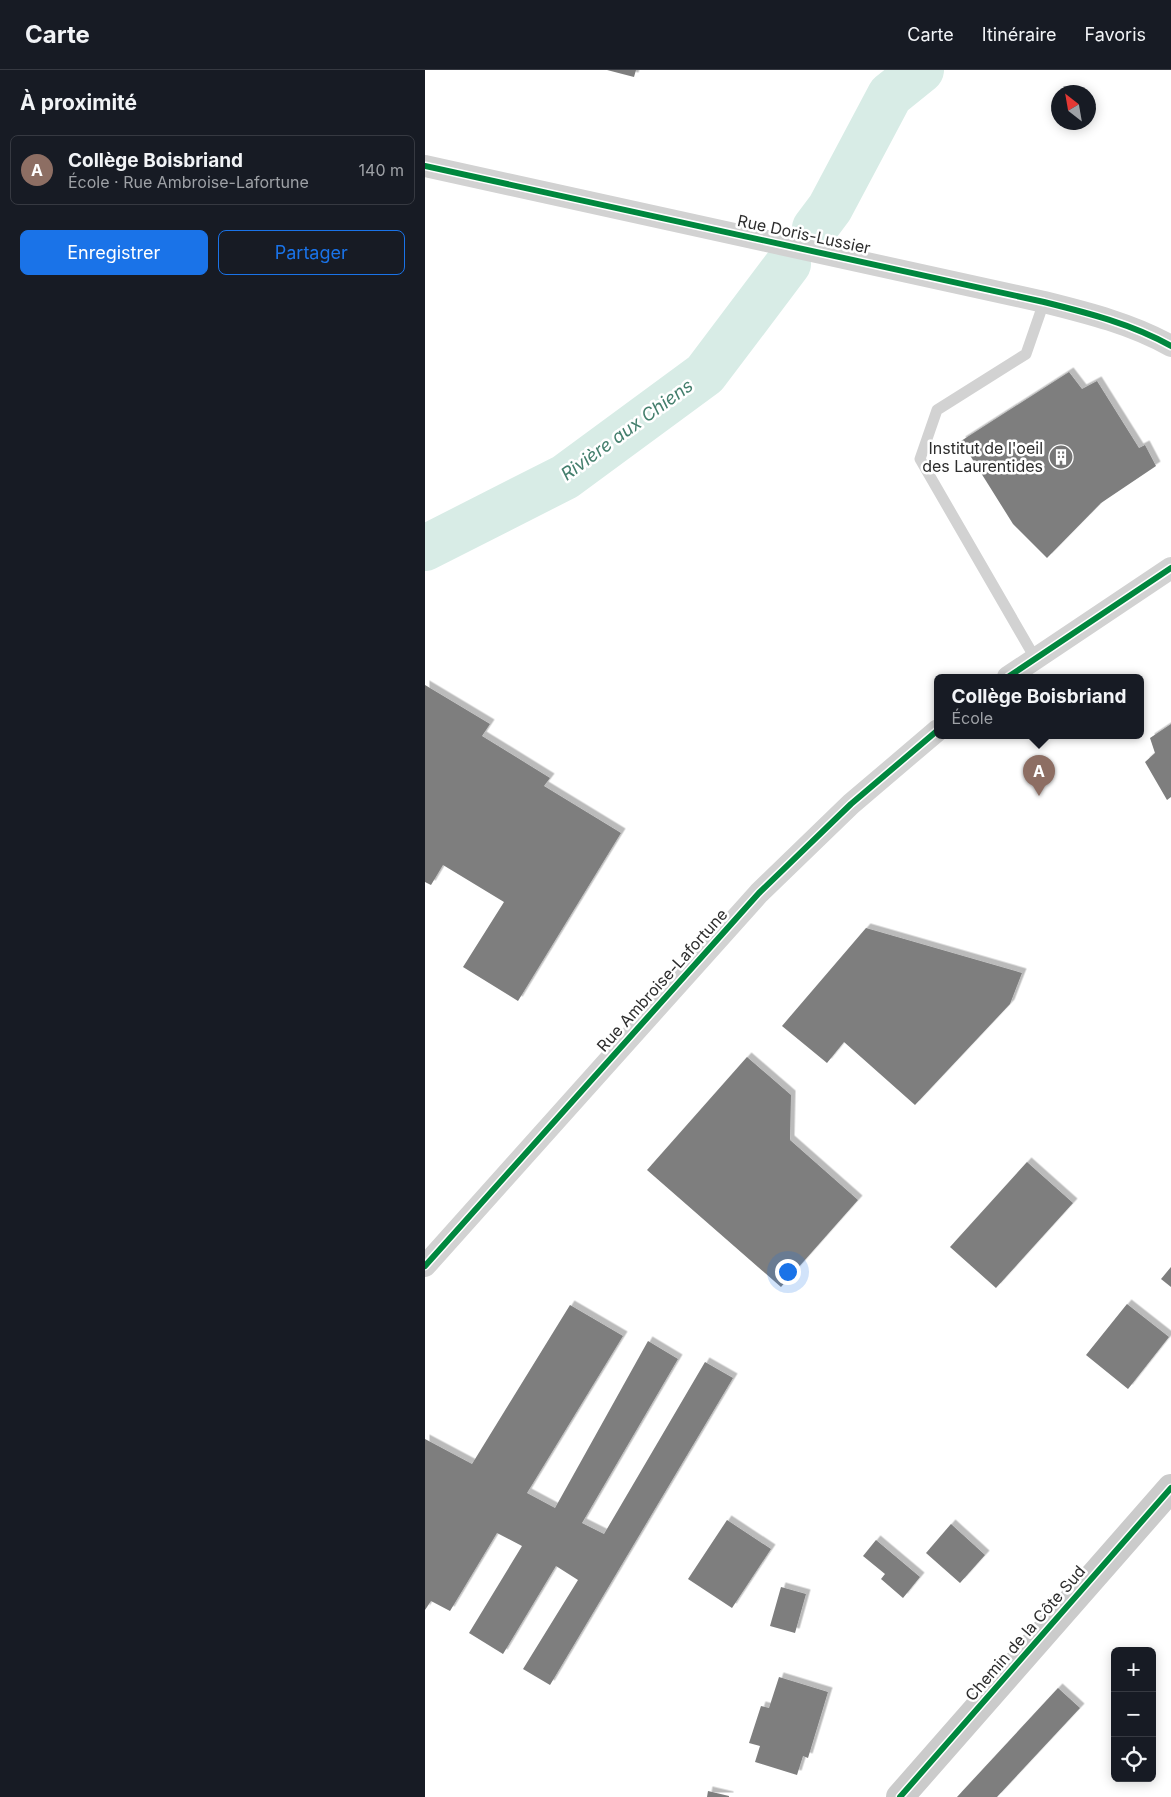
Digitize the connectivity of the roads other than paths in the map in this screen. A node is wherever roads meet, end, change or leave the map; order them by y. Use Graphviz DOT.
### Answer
graph roads {
  1 [pos="425,166"];
  2 [pos="1044,302"];
  3 [pos="1171,346"];
  4 [pos="1171,568"];
  5 [pos="1035,658"];
  6 [pos="1012,674"];
  7 [pos="934,733"];
  8 [pos="425,1266"];
  9 [pos="1171,1488"];
  10 [pos="900,1797"];
  1 -- 2 [label="street, Rue Doris-Lussier"];
  2 -- 3 [label="street, Rue Doris-Lussier"];
  2 -- 5 [label="lane"];
  4 -- 5 [label="street"];
  5 -- 6 [label="street"];
  7 -- 8 [label="street, Rue Ambroise-Lafortune"];
  9 -- 10 [label="street, Chemin de la Côte Sud"];
}
